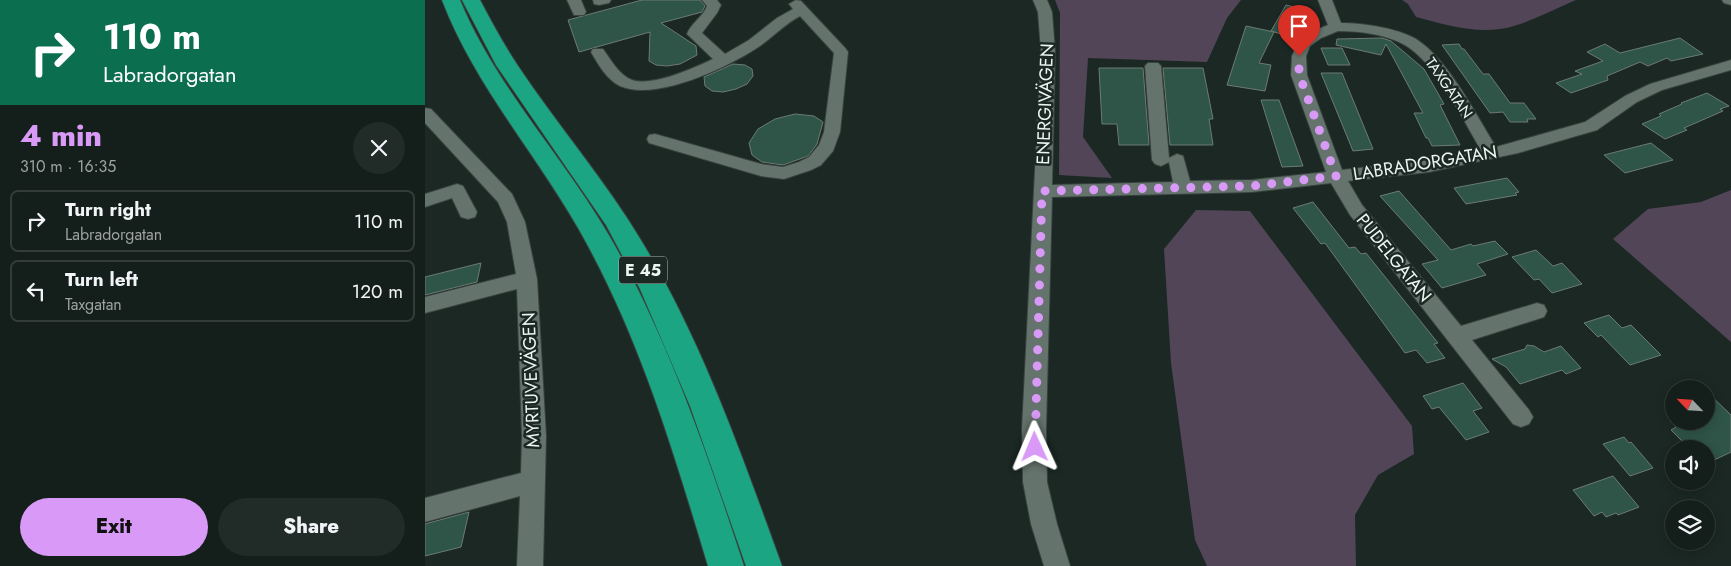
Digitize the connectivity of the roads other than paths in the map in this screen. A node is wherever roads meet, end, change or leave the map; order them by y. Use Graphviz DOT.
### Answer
graph roads {
  1 [pos="451,0"];
  2 [pos="471,0"];
  3 [pos="709,0"];
  4 [pos="1040,0"];
  5 [pos="1325,0"];
  6 [pos="798,4"];
  7 [pos="1336,27"];
  8 [pos="598,52"];
  9 [pos="723,60"];
  10 [pos="1731,65"];
  11 [pos="1153,66"];
  12 [pos="425,113"];
  13 [pos="655,139"];
  14 [pos="1491,153"];
  15 [pos="1336,176"];
  16 [pos="1183,188"];
  17 [pos="1042,191"];
  18 [pos="425,201"];
  19 [pos="468,212"];
  20 [pos="527,279"];
  21 [pos="425,305"];
  22 [pos="1537,311"];
  23 [pos="1457,336"];
  24 [pos="1521,417"];
  25 [pos="533,481"];
  26 [pos="425,510"];
  27 [pos="531,566"];
  28 [pos="726,566"];
  29 [pos="764,566"];
  30 [pos="1057,566"];
  1 -- 28 [label="highway, E 45"];
  2 -- 29 [label="highway, E 45"];
  3 -- 9 [label="street"];
  4 -- 17 [label="street, ENERGIVÄGEN"];
  5 -- 7 [label="street"];
  6 -- 9 [label="street"];
  6 -- 13 [label="street"];
  7 -- 14 [label="street, TAXGATAN"];
  7 -- 15 [label="street, TAXGATAN"];
  8 -- 9 [label="street"];
  10 -- 14 [label="street, LABRADORGATAN"];
  11 -- 16 [label="street"];
  12 -- 20 [label="street, MYRTUVEVÄGEN"];
  14 -- 15 [label="street, LABRADORGATAN"];
  15 -- 16 [label="street, LABRADORGATAN"];
  15 -- 23 [label="street, PUDELGATAN"];
  16 -- 17 [label="street, LABRADORGATAN"];
  17 -- 30 [label="street, ENERGIVÄGEN"];
  18 -- 19 [label="street"];
  20 -- 21 [label="street"];
  20 -- 25 [label="street, MYRTUVEVÄGEN"];
  22 -- 23 [label="street"];
  23 -- 24 [label="street, PUDELGATAN"];
  25 -- 26 [label="street"];
  25 -- 27 [label="street, MYRTUVEVÄGEN"];
}
